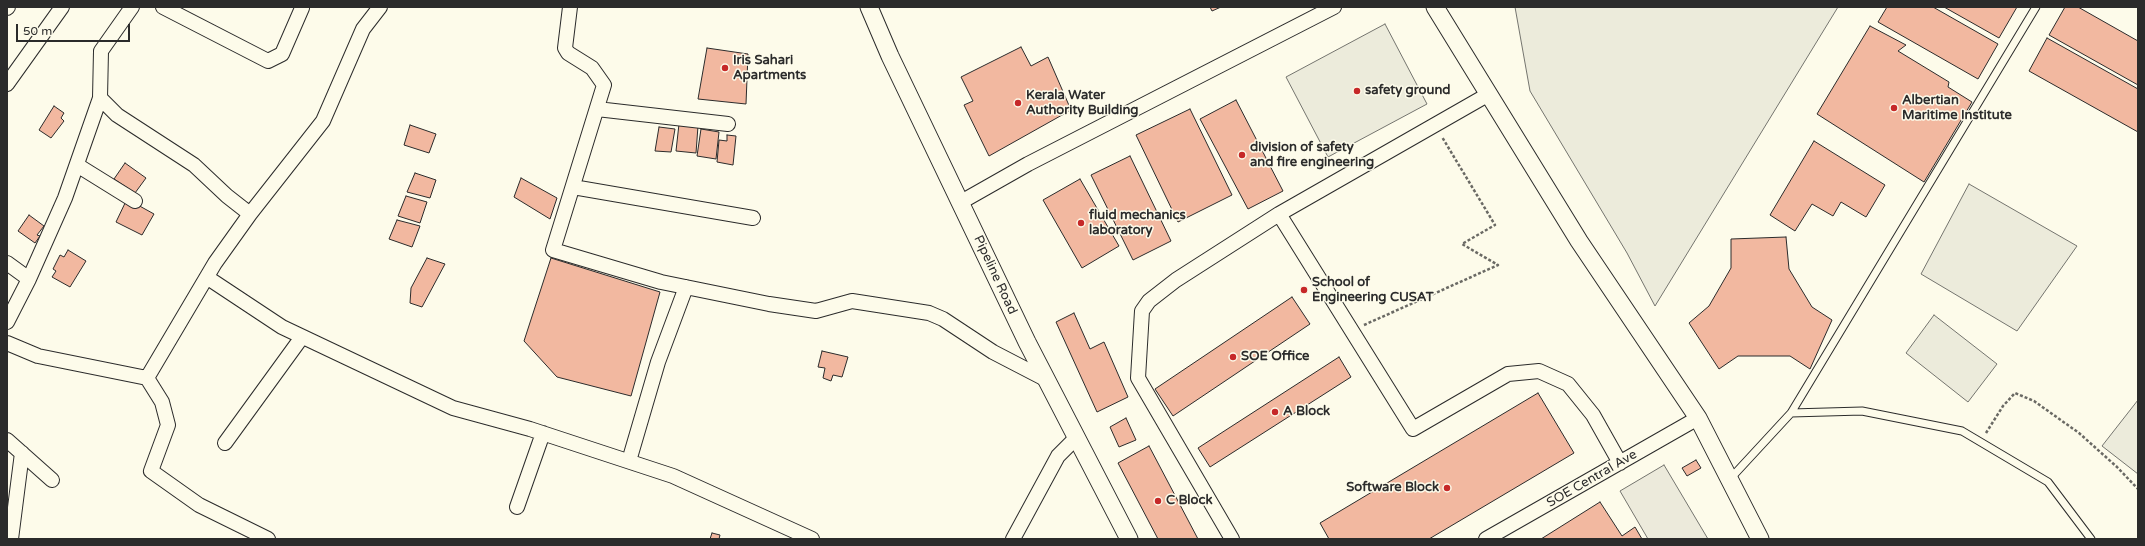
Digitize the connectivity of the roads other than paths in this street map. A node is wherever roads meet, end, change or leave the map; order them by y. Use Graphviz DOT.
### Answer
graph roads {
  1 [pos="62,7"];
  2 [pos="132,7"];
  3 [pos="163,7"];
  4 [pos="380,7"];
  5 [pos="570,7"];
  6 [pos="869,7"];
  7 [pos="1334,7"];
  8 [pos="1435,7"];
  9 [pos="2036,7"];
  10 [pos="302,8"];
  11 [pos="7,84"];
  12 [pos="1489,94"];
  13 [pos="100,98"];
  14 [pos="597,109"];
  15 [pos="728,124"];
  16 [pos="77,164"];
  17 [pos="573,187"];
  18 [pos="135,201"];
  19 [pos="961,202"];
  20 [pos="250,214"];
  21 [pos="1279,214"];
  22 [pos="753,218"];
  23 [pos="7,263"];
  24 [pos="208,278"];
  25 [pos="29,279"];
  26 [pos="686,287"];
  27 [pos="7,322"];
  28 [pos="302,337"];
  29 [pos="7,344"];
  30 [pos="147,378"];
  31 [pos="1047,380"];
  32 [pos="1791,413"];
  33 [pos="1698,418"];
  34 [pos="542,433"];
  35 [pos="1077,437"];
  36 [pos="7,440"];
  37 [pos="224,443"];
  38 [pos="22,453"];
  39 [pos="629,461"];
  40 [pos="1620,463"];
  41 [pos="1730,479"];
  42 [pos="52,480"];
  43 [pos="517,507"];
  44 [pos="264,538"];
  45 [pos="11,539"];
  46 [pos="812,539"];
  47 [pos="1013,539"];
  48 [pos="1129,539"];
  49 [pos="1232,539"];
  50 [pos="1486,539"];
  51 [pos="1760,539"];
  52 [pos="2091,539"];
  1 -- 11 [label="street"];
  2 -- 13 [label="street"];
  3 -- 10 [label="street"];
  4 -- 20 [label="street"];
  5 -- 14 [label="street"];
  6 -- 19 [label="street, Pipeline Road"];
  7 -- 19 [label="street"];
  8 -- 12 [label="street"];
  9 -- 32 [label="lane"];
  12 -- 21 [label="street"];
  12 -- 33 [label="street"];
  13 -- 16 [label="street"];
  13 -- 20 [label="street"];
  14 -- 15 [label="street"];
  14 -- 17 [label="street"];
  16 -- 18 [label="street"];
  16 -- 25 [label="street"];
  17 -- 22 [label="street"];
  17 -- 26 [label="street"];
  19 -- 31 [label="street, Pipeline Road"];
  20 -- 24 [label="street"];
  21 -- 40 [label="street"];
  21 -- 49 [label="street"];
  23 -- 25 [label="street"];
  24 -- 28 [label="street"];
  24 -- 30 [label="street"];
  25 -- 27 [label="street"];
  26 -- 31 [label="street"];
  26 -- 39 [label="street"];
  28 -- 34 [label="street"];
  28 -- 37 [label="street"];
  29 -- 30 [label="street"];
  30 -- 44 [label="street"];
  31 -- 35 [label="street, Pipeline Road"];
  32 -- 41 [label="lane"];
  32 -- 52 [label="lane"];
  33 -- 40 [label="street, SOE Central Ave"];
  33 -- 41 [label="street"];
  34 -- 39 [label="street"];
  34 -- 43 [label="street"];
  35 -- 47 [label="street"];
  35 -- 48 [label="street, Pipeline Road"];
  36 -- 38 [label="street"];
  38 -- 42 [label="street"];
  38 -- 45 [label="street"];
  39 -- 46 [label="street"];
  40 -- 50 [label="street, SOE Central Ave"];
  41 -- 51 [label="street"];
}
